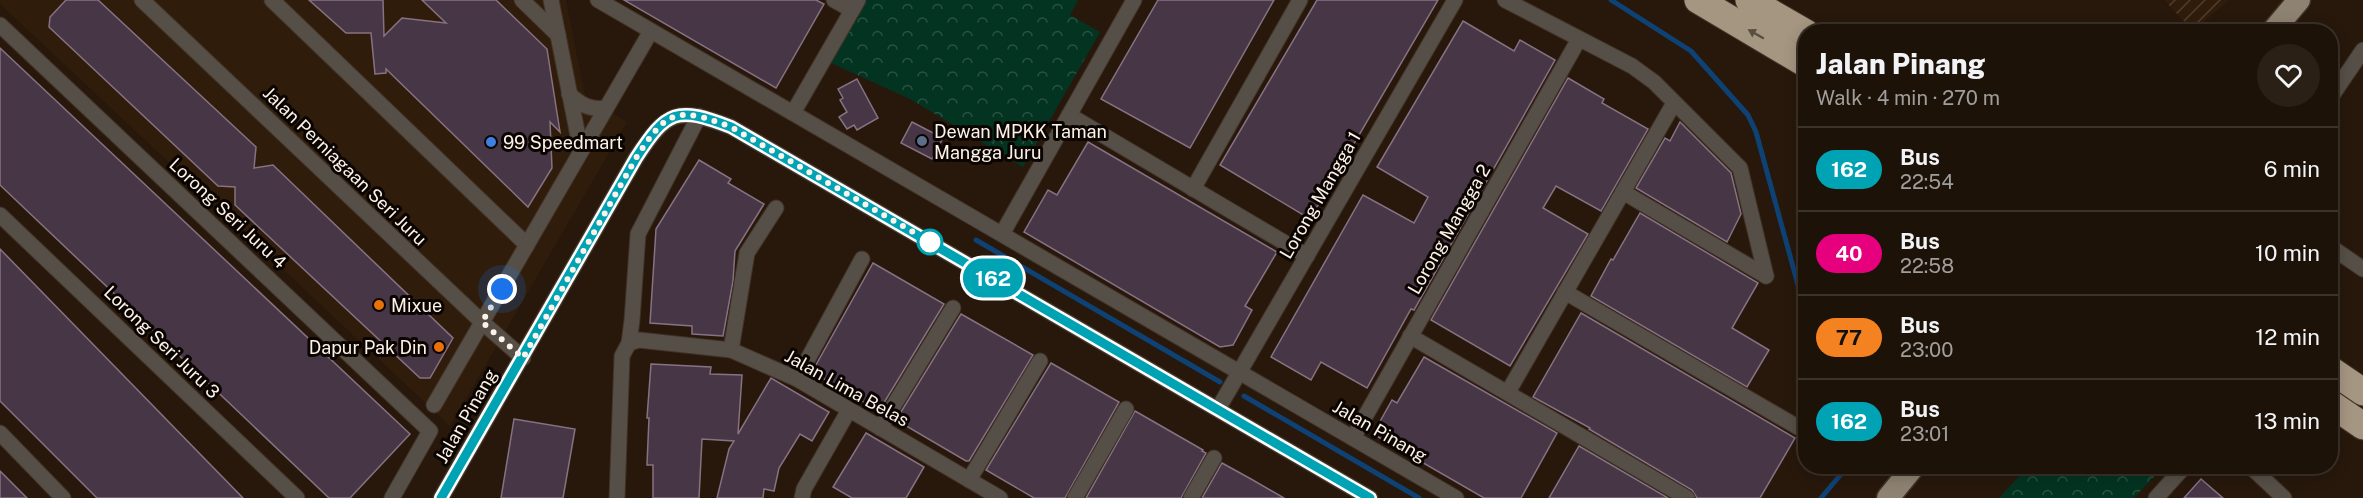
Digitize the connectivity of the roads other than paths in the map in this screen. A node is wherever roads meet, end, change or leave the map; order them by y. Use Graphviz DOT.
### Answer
graph roads {
  1 [pos="142,0"];
  2 [pos="272,0"];
  3 [pos="522,0"];
  4 [pos="551,0"];
  5 [pos="598,0"];
  6 [pos="834,0"];
  7 [pos="1134,0"];
  8 [pos="1300,0"];
  9 [pos="1455,0"];
  10 [pos="1505,0"];
  11 [pos="1698,0"];
  12 [pos="1749,0"];
  13 [pos="2299,0"];
  14 [pos="855,5"];
  15 [pos="2279,24"];
  16 [pos="0,25"];
  17 [pos="1798,28"];
  18 [pos="651,31"];
  19 [pos="558,35"];
  20 [pos="1579,39"];
  21 [pos="2363,50"];
  22 [pos="1798,59"];
  23 [pos="2338,87"];
  24 [pos="569,94"];
  25 [pos="1674,103"];
  26 [pos="606,108"];
  27 [pos="793,113"];
  28 [pos="1069,115"];
  29 [pos="699,116"];
  30 [pos="581,152"];
  31 [pos="1193,189"];
  32 [pos="1623,192"];
  33 [pos="776,208"];
  34 [pos="0,215"];
  35 [pos="1002,234"];
  36 [pos="527,245"];
  37 [pos="2338,252"];
  38 [pos="1307,256"];
  39 [pos="862,259"];
  40 [pos="2363,269"];
  41 [pos="1565,292"];
  42 [pos="953,308"];
  43 [pos="482,322"];
  44 [pos="1410,336"];
  45 [pos="629,343"];
  46 [pos="731,350"];
  47 [pos="523,358"];
  48 [pos="1040,362"];
  49 [pos="1240,372"];
  50 [pos="2338,375"];
  51 [pos="797,379"];
  52 [pos="1508,392"];
  53 [pos="2363,392"];
  54 [pos="434,405"];
  55 [pos="1126,409"];
  56 [pos="1218,409"];
  57 [pos="2338,409"];
  58 [pos="849,410"];
  59 [pos="2363,426"];
  60 [pos="1798,427"];
  61 [pos="880,428"];
  62 [pos="0,433"];
  63 [pos="1353,438"];
  64 [pos="1214,458"];
  65 [pos="1908,474"];
  66 [pos="2178,474"];
  67 [pos="2258,474"];
  68 [pos="969,480"];
  69 [pos="63,498"];
  70 [pos="297,498"];
  71 [pos="392,498"];
  72 [pos="441,498"];
  73 [pos="617,498"];
  74 [pos="802,498"];
  75 [pos="1000,498"];
  76 [pos="1075,498"];
  77 [pos="1191,498"];
  78 [pos="1370,498"];
  79 [pos="1456,498"];
  80 [pos="1688,498"];
  81 [pos="1888,498"];
  82 [pos="2156,498"];
  83 [pos="2284,498"];
  1 -- 43 [label="street, Jalan Perniagaan Seri Juru"];
  2 -- 36 [label="street"];
  3 -- 19 [label="street"];
  4 -- 19 [label="street"];
  5 -- 18 [label="street, Jalan Pinang"];
  6 -- 14 [label="street"];
  7 -- 28 [label="street"];
  8 -- 31 [label="street"];
  9 -- 38 [label="street, Lorong Mangga 1"];
  10 -- 20 [label="street"];
  22 -- 11 [label="highway, one-way"];
  12 -- 17 [label="highway"];
  13 -- 15 [label="main road"];
  14 -- 27 [label="street"];
  16 -- 71 [label="street, Lorong Seri Juru 4"];
  18 -- 26 [label="street"];
  18 -- 27 [label="street, Jalan Pinang"];
  19 -- 24 [label="street"];
  20 -- 25 [label="street"];
  20 -- 44 [label="street, Lorong Mangga 2"];
  21 -- 23 [label="street"];
  24 -- 26 [label="street"];
  24 -- 30 [label="street"];
  25 -- 32 [label="street"];
  25 -- 32 [label="street"];
  26 -- 30 [label="street"];
  27 -- 35 [label="street, Jalan Pinang"];
  28 -- 31 [label="street"];
  28 -- 35 [label="street"];
  29 -- 45 [label="street"];
  29 -- 47 [label="street, Jalan Pinang"];
  29 -- 56 [label="street, Jalan Pinang"];
  30 -- 36 [label="street"];
  31 -- 38 [label="street"];
  32 -- 41 [label="street"];
  33 -- 46 [label="street"];
  34 -- 70 [label="street, Lorong Seri Juru 3"];
  35 -- 49 [label="street, Jalan Pinang"];
  36 -- 43 [label="street"];
  37 -- 40 [label="street"];
  38 -- 49 [label="street, Lorong Mangga 1"];
  39 -- 51 [label="street"];
  41 -- 52 [label="street"];
  41 -- 60 [label="street"];
  42 -- 61 [label="street"];
  43 -- 47 [label="street, Jalan Perniagaan Seri Juru"];
  43 -- 54 [label="street"];
  44 -- 52 [label="street"];
  44 -- 63 [label="street, Lorong Mangga 2"];
  45 -- 46 [label="street, Jalan Lima Belas"];
  45 -- 73 [label="street"];
  46 -- 51 [label="street, Jalan Lima Belas"];
  47 -- 72 [label="street, Jalan Pinang"];
  48 -- 68 [label="street"];
  49 -- 56 [label="street, Lorong Mangga 1"];
  49 -- 63 [label="street, Jalan Pinang"];
  50 -- 53 [label="highway"];
  51 -- 58 [label="street, Jalan Lima Belas"];
  52 -- 80 [label="street"];
  55 -- 76 [label="street"];
  56 -- 78 [label="street, Jalan Pinang"];
  57 -- 59 [label="highway"];
  58 -- 61 [label="street, Jalan Lima Belas"];
  58 -- 74 [label="street"];
  61 -- 68 [label="street, Jalan Lima Belas"];
  62 -- 69 [label="street"];
  63 -- 79 [label="street, Jalan Pinang"];
  64 -- 77 [label="street"];
  65 -- 81 [label="main road"];
  66 -- 82 [label="street"];
  67 -- 83 [label="street"];
  68 -- 75 [label="street, Jalan Lima Belas"];
}
